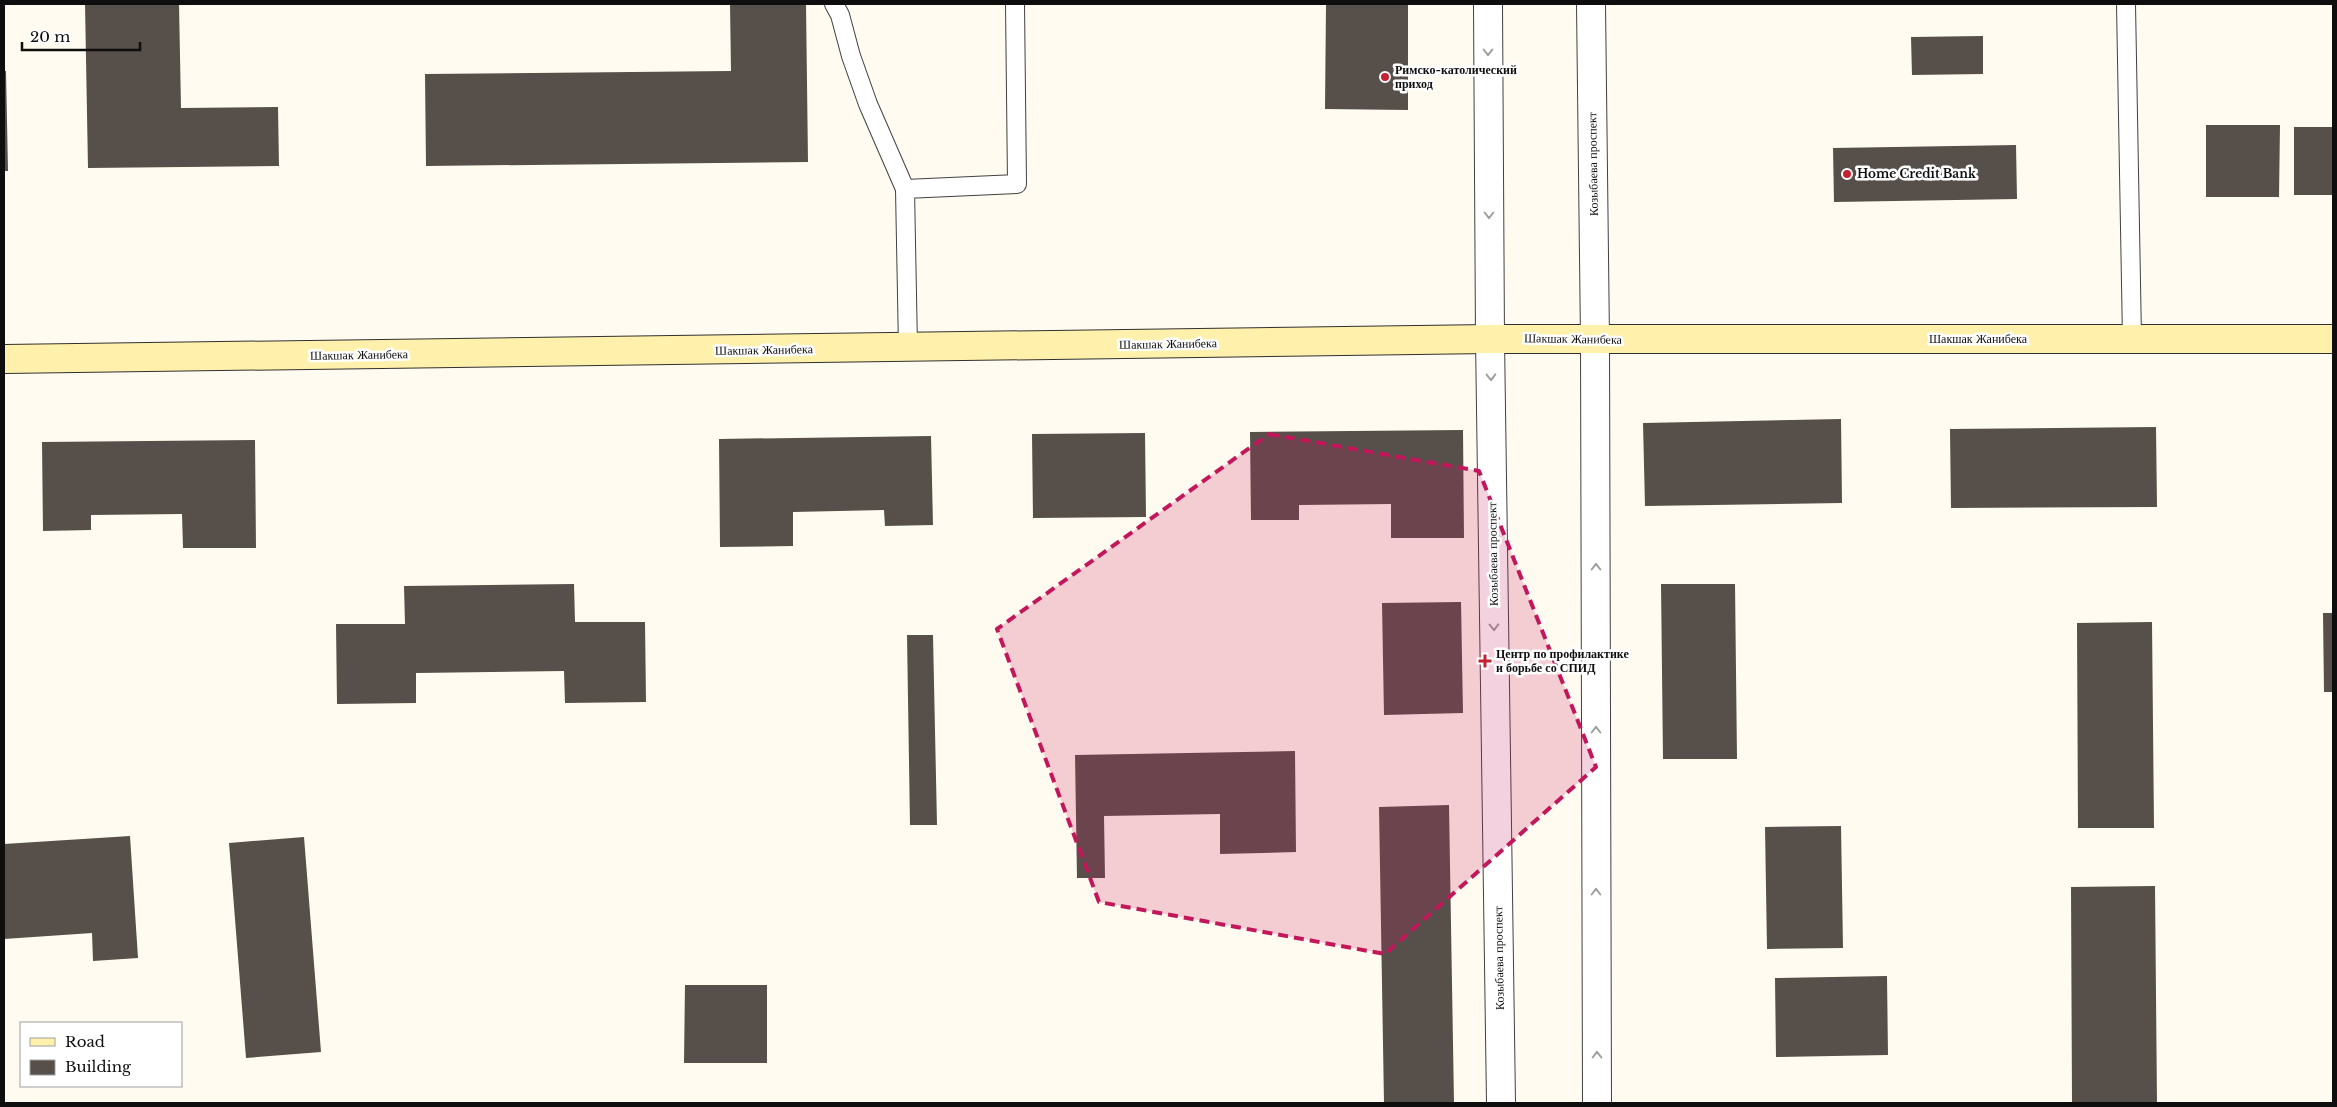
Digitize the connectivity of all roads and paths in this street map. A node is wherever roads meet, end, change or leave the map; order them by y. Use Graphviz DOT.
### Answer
graph roads {
  1 [pos="834,4"];
  2 [pos="1016,4"];
  3 [pos="1488,4"];
  4 [pos="1590,4"];
  5 [pos="2126,4"];
  6 [pos="905,189"];
  7 [pos="1490,339"];
  8 [pos="2132,339"];
  9 [pos="2333,339"];
  10 [pos="1595,340"];
  11 [pos="908,348"];
  12 [pos="4,359"];
  13 [pos="1502,1103"];
  14 [pos="1597,1103"];
  1 -- 6 [label="lane"];
  2 -- 6 [label="lane"];
  3 -- 7 [label="street, Козыбаева проспект, one-way"];
  4 -- 10 [label="street, Козыбаева проспект"];
  5 -- 8 [label="lane"];
  6 -- 11 [label="lane"];
  7 -- 10 [label="street, Шакшак Жанибека"];
  7 -- 11 [label="street, Шакшак Жанибека"];
  7 -- 13 [label="street, Козыбаева проспект, one-way"];
  8 -- 9 [label="street, Шакшак Жанибека"];
  8 -- 10 [label="street, Шакшак Жанибека"];
  14 -- 10 [label="street, Козыбаева проспект, one-way"];
  11 -- 12 [label="street, Шакшак Жанибека"];
}
